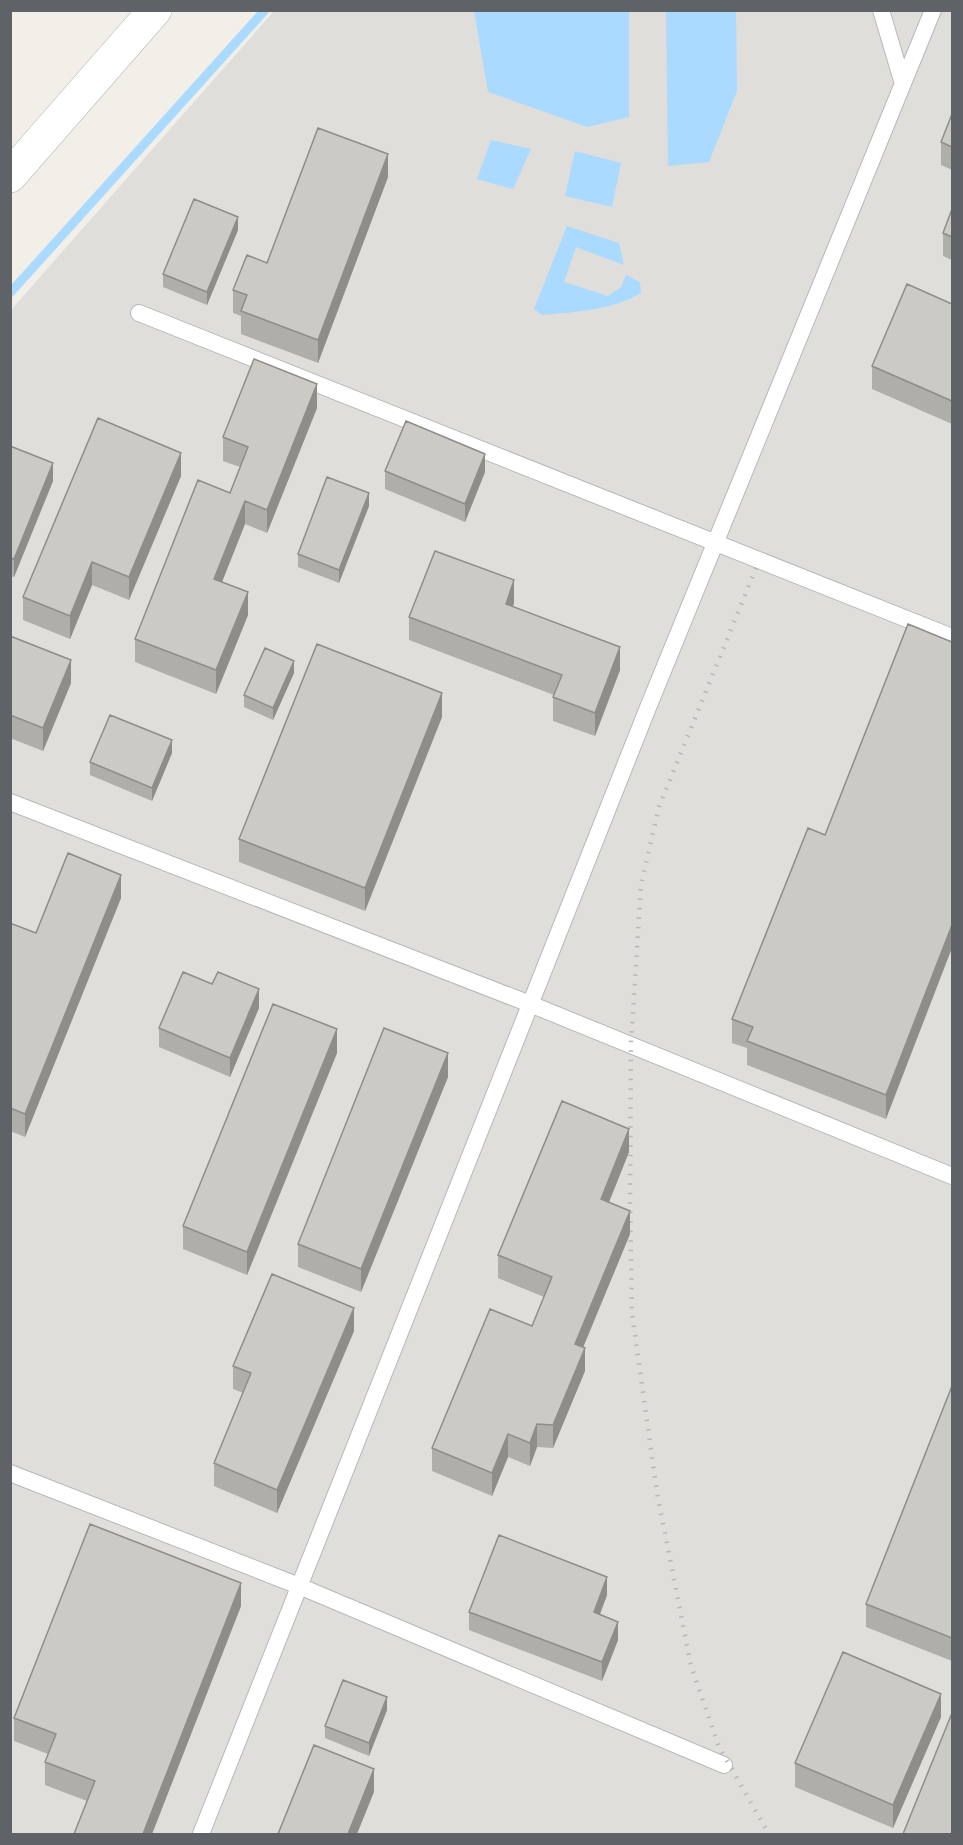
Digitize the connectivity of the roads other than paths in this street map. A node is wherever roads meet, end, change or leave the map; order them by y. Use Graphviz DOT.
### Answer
graph roads {
  1 [pos="155,10"];
  2 [pos="881,10"];
  3 [pos="933,10"];
  4 [pos="903,84"];
  5 [pos="10,176"];
  6 [pos="139,313"];
  7 [pos="716,544"];
  8 [pos="952,637"];
  9 [pos="10,802"];
  10 [pos="530,1004"];
  11 [pos="952,1176"];
  12 [pos="10,1473"];
  13 [pos="299,1586"];
  14 [pos="724,1765"];
  15 [pos="201,1834"];
  1 -- 5 [label="street"];
  2 -- 4 [label="lane"];
  3 -- 4 [label="lane"];
  4 -- 7 [label="lane"];
  6 -- 7 [label="lane"];
  7 -- 8 [label="lane"];
  7 -- 10 [label="lane"];
  9 -- 10 [label="lane"];
  10 -- 11 [label="lane"];
  10 -- 13 [label="lane"];
  12 -- 13 [label="lane"];
  13 -- 14 [label="lane"];
  13 -- 15 [label="lane"];
}
